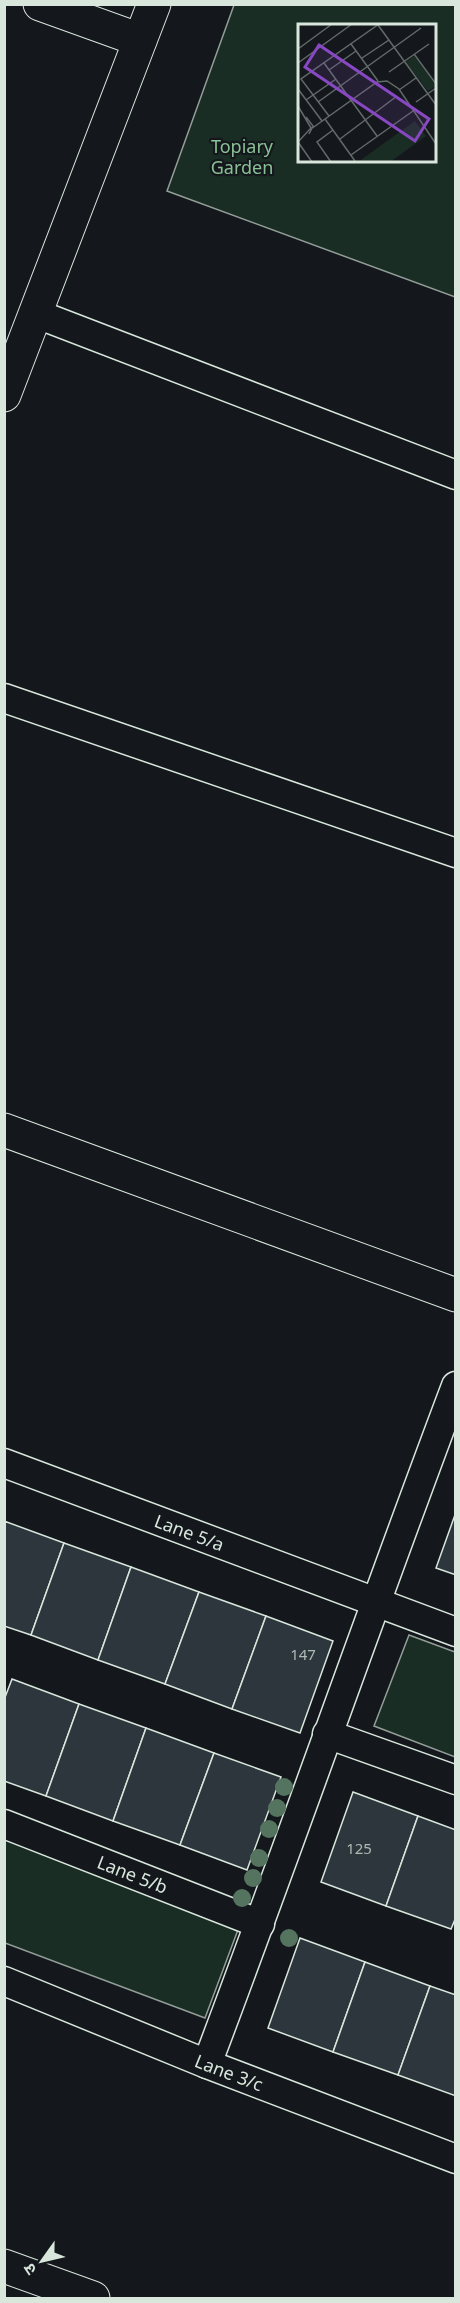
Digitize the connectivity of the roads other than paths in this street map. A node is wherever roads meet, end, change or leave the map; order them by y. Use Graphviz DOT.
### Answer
graph roads {
  1 [pos="40,4"];
  2 [pos="154,4"];
  3 [pos="140,40"];
  4 [pos="37,314"];
  5 [pos="4,395"];
  6 [pos="456,475"];
  7 [pos="4,698"];
  8 [pos="456,853"];
  9 [pos="4,1130"];
  10 [pos="456,1294"];
  11 [pos="456,1386"];
  12 [pos="4,1463"];
  13 [pos="375,1602"];
  14 [pos="456,1632"];
  15 [pos="327,1734"];
  16 [pos="456,1780"];
  17 [pos="4,1824"];
  18 [pos="260,1924"];
  19 [pos="4,1981"];
  20 [pos="207,2064"];
  21 [pos="456,2159"];
  22 [pos="4,2266"];
  23 [pos="93,2298"];
  1 -- 3 [label="street"];
  2 -- 3 [label="street"];
  3 -- 4 [label="street"];
  4 -- 5 [label="street"];
  4 -- 6 [label="street"];
  7 -- 8 [label="street"];
  9 -- 10 [label="street"];
  11 -- 13 [label="street"];
  12 -- 13 [label="street, Lane 5/a"];
  13 -- 14 [label="street, Lane 5/a"];
  13 -- 15 [label="street"];
  15 -- 16 [label="street"];
  15 -- 18 [label="street"];
  17 -- 18 [label="street, Lane 5/b"];
  18 -- 20 [label="street"];
  19 -- 20 [label="street, Lane 3/c"];
  20 -- 21 [label="street, Lane 3/c"];
  22 -- 23 [label="street"];
}
